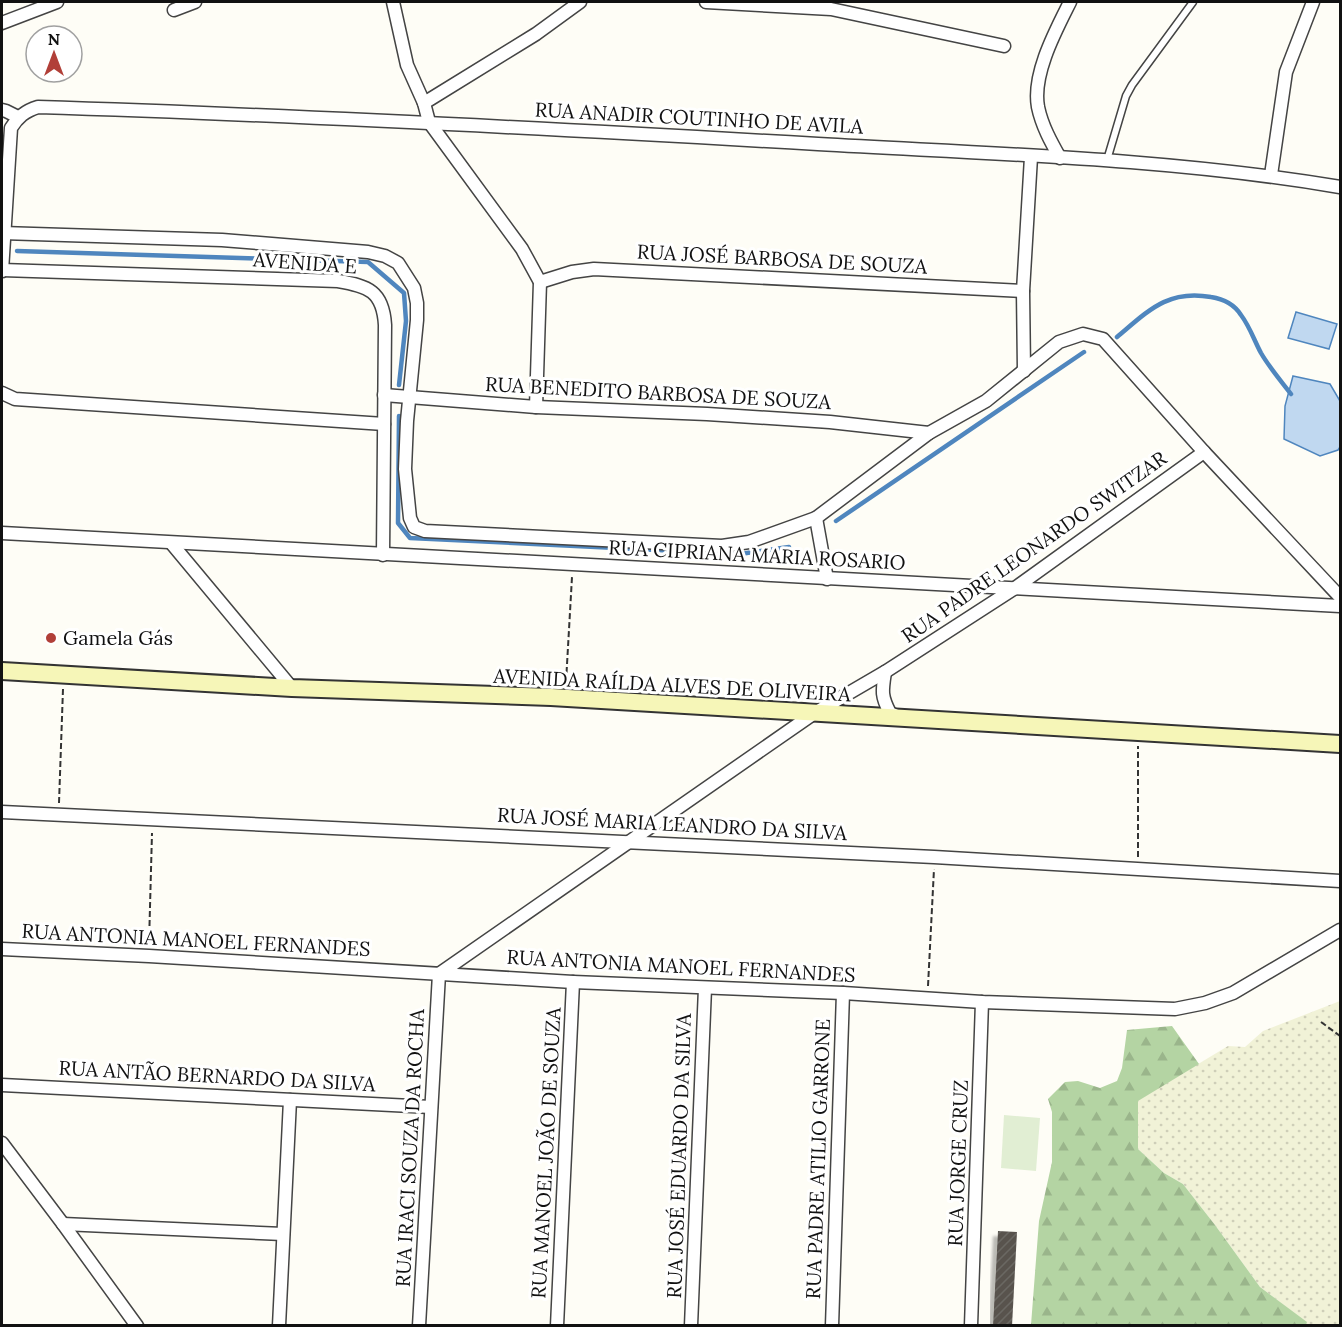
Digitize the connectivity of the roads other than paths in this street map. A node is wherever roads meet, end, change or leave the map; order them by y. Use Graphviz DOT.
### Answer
graph roads {
  1 [pos="57,2"];
  2 [pos="195,2"];
  3 [pos="393,2"];
  4 [pos="580,2"];
  5 [pos="706,2"];
  6 [pos="1070,2"];
  7 [pos="1193,2"];
  8 [pos="1313,2"];
  9 [pos="174,10"];
  10 [pos="2,22"];
  11 [pos="1004,46"];
  12 [pos="424,103"];
  13 [pos="2,110"];
  14 [pos="18,117"];
  15 [pos="429,122"];
  16 [pos="1031,157"];
  17 [pos="1060,158"];
  18 [pos="1107,160"];
  19 [pos="1271,175"];
  20 [pos="1341,187"];
  21 [pos="2,233"];
  22 [pos="2,270"];
  23 [pos="540,282"];
  24 [pos="1023,291"];
  25 [pos="1024,371"];
  26 [pos="2,393"];
  27 [pos="384,395"];
  28 [pos="410,396"];
  29 [pos="536,407"];
  30 [pos="384,424"];
  31 [pos="929,433"];
  32 [pos="1204,452"];
  33 [pos="816,518"];
  34 [pos="2,533"];
  35 [pos="172,544"];
  36 [pos="383,555"];
  37 [pos="827,579"];
  38 [pos="1015,588"];
  39 [pos="1341,597"];
  40 [pos="1341,606"];
  41 [pos="2,672"];
  42 [pos="885,672"];
  43 [pos="292,688"];
  44 [pos="813,714"];
  45 [pos="900,718"];
  46 [pos="1341,744"];
  47 [pos="2,812"];
  48 [pos="628,841"];
  49 [pos="1341,881"];
  50 [pos="1341,930"];
  51 [pos="2,950"];
  52 [pos="440,974"];
  53 [pos="573,982"];
  54 [pos="705,988"];
  55 [pos="843,993"];
  56 [pos="982,1002"];
  57 [pos="2,1085"];
  58 [pos="290,1100"];
  59 [pos="431,1107"];
  60 [pos="2,1143"];
  61 [pos="63,1224"];
  62 [pos="283,1234"];
  63 [pos="137,1326"];
  64 [pos="279,1326"];
  65 [pos="420,1326"];
  66 [pos="557,1326"];
  67 [pos="691,1326"];
  68 [pos="832,1326"];
  69 [pos="971,1326"];
  1 -- 10 [label="street"];
  2 -- 9 [label="street"];
  3 -- 12 [label="street"];
  4 -- 12 [label="street"];
  5 -- 11 [label="street"];
  6 -- 17 [label="street"];
  7 -- 18 [label="lane"];
  8 -- 19 [label="street"];
  12 -- 15 [label="street"];
  13 -- 14 [label="street"];
  14 -- 15 [label="street, RUA ANADIR COUTINHO DE AVILA"];
  14 -- 21 [label="street"];
  15 -- 16 [label="street, RUA ANADIR COUTINHO DE AVILA"];
  15 -- 23 [label="street"];
  16 -- 17 [label="street, RUA ANADIR COUTINHO DE AVILA"];
  16 -- 24 [label="street"];
  17 -- 18 [label="street, RUA ANADIR COUTINHO DE AVILA"];
  18 -- 19 [label="street, RUA ANADIR COUTINHO DE AVILA"];
  19 -- 20 [label="street, RUA ANADIR COUTINHO DE AVILA"];
  21 -- 22 [label="street"];
  21 -- 28 [label="street"];
  22 -- 27 [label="street, AVENIDA E"];
  23 -- 24 [label="street, RUA JOSÉ BARBOSA DE SOUZA"];
  23 -- 29 [label="street"];
  24 -- 25 [label="street"];
  25 -- 31 [label="street"];
  25 -- 32 [label="street"];
  26 -- 30 [label="street"];
  27 -- 28 [label="street, RUA BENEDITO BARBOSA DE SOUZA"];
  27 -- 30 [label="street, AVENIDA E"];
  28 -- 29 [label="street, RUA BENEDITO BARBOSA DE SOUZA"];
  28 -- 33 [label="street"];
  29 -- 31 [label="street, RUA BENEDITO BARBOSA DE SOUZA"];
  30 -- 36 [label="street, AVENIDA E"];
  31 -- 33 [label="street"];
  32 -- 38 [label="street, RUA PADRE LEONARDO SWITZAR"];
  32 -- 39 [label="street"];
  33 -- 37 [label="street"];
  34 -- 35 [label="street, RUA CIPRIANA MARIA ROSARIO"];
  35 -- 36 [label="street, RUA CIPRIANA MARIA ROSARIO"];
  35 -- 43 [label="street"];
  36 -- 37 [label="street, RUA CIPRIANA MARIA ROSARIO"];
  37 -- 38 [label="street, RUA CIPRIANA MARIA ROSARIO"];
  38 -- 40 [label="street, RUA CIPRIANA MARIA ROSARIO"];
  38 -- 42 [label="street, RUA PADRE LEONARDO SWITZAR"];
  41 -- 43 [label="street, AVENIDA RAÍLDA ALVES DE OLIVEIRA"];
  42 -- 44 [label="street, RUA PADRE LEONARDO SWITZAR"];
  42 -- 45 [label="street"];
  43 -- 44 [label="street, AVENIDA RAÍLDA ALVES DE OLIVEIRA"];
  44 -- 45 [label="street, AVENIDA RAÍLDA ALVES DE OLIVEIRA"];
  44 -- 48 [label="street, RUA PADRE LEONARDO SWITZAR"];
  45 -- 46 [label="street, AVENIDA RAÍLDA ALVES DE OLIVEIRA"];
  47 -- 48 [label="street, RUA JOSÉ MARIA LEANDRO DA SILVA"];
  48 -- 49 [label="street, RUA JOSÉ MARIA LEANDRO DA SILVA"];
  48 -- 52 [label="street, RUA PADRE LEONARDO SWITZAR"];
  50 -- 56 [label="street, RUA ANTONIA MANOEL FERNANDES"];
  51 -- 52 [label="street, RUA ANTONIA MANOEL FERNANDES"];
  52 -- 53 [label="street, RUA ANTONIA MANOEL FERNANDES"];
  52 -- 59 [label="street, RUA IRACI SOUZA DA ROCHA"];
  53 -- 54 [label="street, RUA ANTONIA MANOEL FERNANDES"];
  53 -- 66 [label="street, RUA MANOEL JOÃO DE SOUZA"];
  54 -- 55 [label="street, RUA ANTONIA MANOEL FERNANDES"];
  54 -- 67 [label="street, RUA JOSÉ EDUARDO DA SILVA"];
  55 -- 56 [label="street, RUA ANTONIA MANOEL FERNANDES"];
  55 -- 68 [label="street, RUA PADRE ATILIO GARRONE"];
  56 -- 69 [label="street, RUA JORGE CRUZ"];
  57 -- 58 [label="street, RUA ANTÃO BERNARDO DA SILVA"];
  58 -- 59 [label="street, RUA ANTÃO BERNARDO DA SILVA"];
  58 -- 62 [label="street"];
  59 -- 65 [label="street, RUA IRACI SOUZA DA ROCHA"];
  60 -- 61 [label="street"];
  61 -- 62 [label="street"];
  61 -- 63 [label="street"];
  62 -- 64 [label="street"];
}
